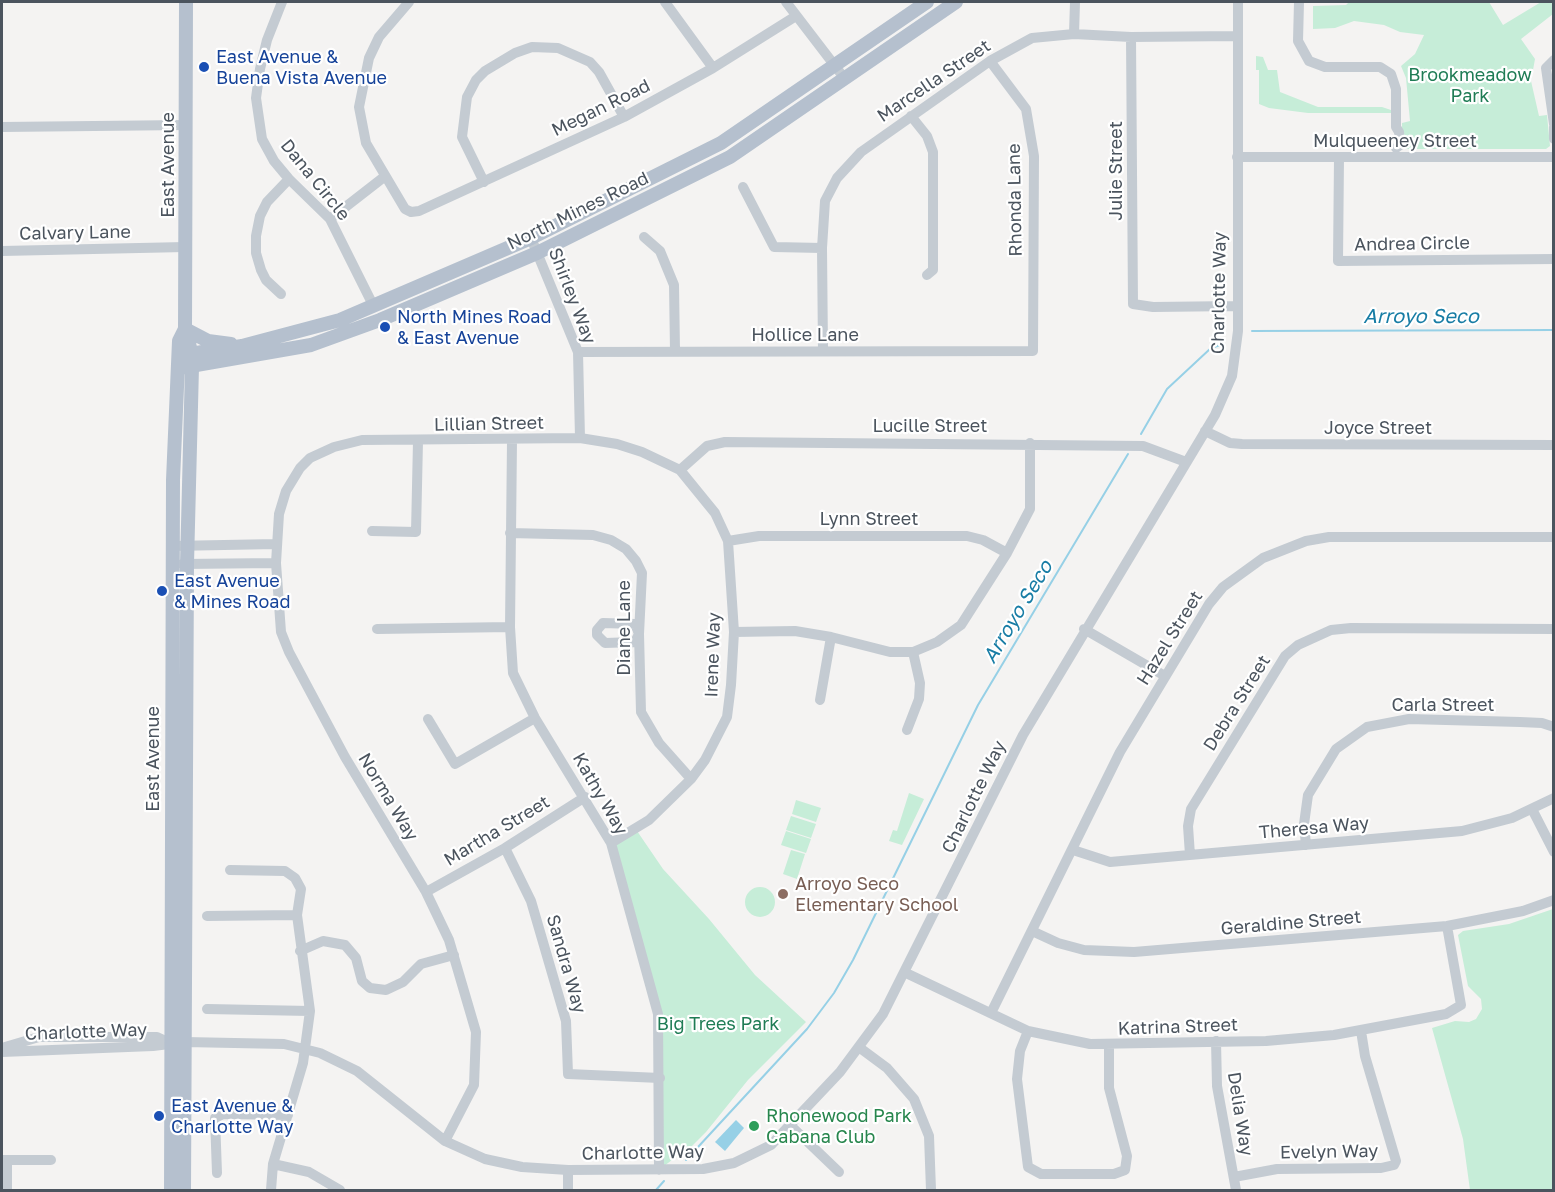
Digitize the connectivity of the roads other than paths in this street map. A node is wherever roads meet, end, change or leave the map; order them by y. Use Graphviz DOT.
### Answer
graph roads {
  1 [pos="186,2"];
  2 [pos="282,2"];
  3 [pos="409,2"];
  4 [pos="665,2"];
  5 [pos="786,2"];
  6 [pos="927,2"];
  7 [pos="956,2"];
  8 [pos="1074,2"];
  9 [pos="1238,2"];
  10 [pos="1299,2"];
  11 [pos="796,16"];
  12 [pos="1074,34"];
  13 [pos="1238,36"];
  14 [pos="1131,37"];
  15 [pos="1554,60"];
  16 [pos="990,61"];
  17 [pos="835,67"];
  18 [pos="713,68"];
  19 [pos="845,79"];
  20 [pos="911,116"];
  21 [pos="624,117"];
  22 [pos="186,125"];
  23 [pos="1554,126"];
  24 [pos="2,127"];
  25 [pos="1554,140"];
  26 [pos="1396,153"];
  27 [pos="1237,157"];
  28 [pos="1554,157"];
  29 [pos="1339,158"];
  30 [pos="384,177"];
  31 [pos="289,179"];
  32 [pos="484,182"];
  33 [pos="743,188"];
  34 [pos="330,219"];
  35 [pos="644,237"];
  36 [pos="531,238"];
  37 [pos="185,247"];
  38 [pos="822,248"];
  39 [pos="2,251"];
  40 [pos="537,253"];
  41 [pos="1554,259"];
  42 [pos="927,275"];
  43 [pos="281,294"];
  44 [pos="374,305"];
  45 [pos="1237,306"];
  46 [pos="185,329"];
  47 [pos="242,346"];
  48 [pos="307,346"];
  49 [pos="675,351"];
  50 [pos="823,351"];
  51 [pos="1033,351"];
  52 [pos="578,352"];
  53 [pos="185,361"];
  54 [pos="1205,431"];
  55 [pos="580,438"];
  56 [pos="418,441"];
  57 [pos="512,441"];
  58 [pos="1030,443"];
  59 [pos="1554,446"];
  60 [pos="1186,462"];
  61 [pos="300,468"];
  62 [pos="680,470"];
  63 [pos="372,531"];
  64 [pos="510,533"];
  65 [pos="1554,537"];
  66 [pos="728,541"];
  67 [pos="276,544"];
  68 [pos="187,545"];
  69 [pos="172,546"];
  70 [pos="1007,554"];
  71 [pos="276,563"];
  72 [pos="172,564"];
  73 [pos="187,564"];
  74 [pos="510,627"];
  75 [pos="377,629"];
  76 [pos="1084,629"];
  77 [pos="1554,629"];
  78 [pos="734,632"];
  79 [pos="831,637"];
  80 [pos="913,652"];
  81 [pos="1165,676"];
  82 [pos="820,700"];
  83 [pos="535,718"];
  84 [pos="428,719"];
  85 [pos="1554,727"];
  86 [pos="907,730"];
  87 [pos="691,779"];
  88 [pos="585,797"];
  89 [pos="1554,798"];
  90 [pos="1532,809"];
  91 [pos="611,843"];
  92 [pos="1306,845"];
  93 [pos="506,848"];
  94 [pos="1072,850"];
  95 [pos="1554,852"];
  96 [pos="1190,855"];
  97 [pos="230,870"];
  98 [pos="426,892"];
  99 [pos="1554,900"];
  100 [pos="297,915"];
  101 [pos="207,916"];
  102 [pos="1447,926"];
  103 [pos="1032,931"];
  104 [pos="300,951"];
  105 [pos="453,956"];
  106 [pos="906,972"];
  107 [pos="207,1009"];
  108 [pos="310,1011"];
  109 [pos="992,1013"];
  110 [pos="1028,1031"];
  111 [pos="1360,1031"];
  112 [pos="1216,1041"];
  113 [pos="178,1042"];
  114 [pos="1109,1045"];
  115 [pos="860,1048"];
  116 [pos="305,1049"];
  117 [pos="2,1050"];
  118 [pos="660,1078"];
  119 [pos="288,1115"];
  120 [pos="790,1125"];
  121 [pos="445,1141"];
  122 [pos="4,1160"];
  123 [pos="51,1160"];
  124 [pos="273,1164"];
  125 [pos="568,1170"];
  126 [pos="664,1170"];
  127 [pos="838,1172"];
  128 [pos="217,1173"];
  129 [pos="1234,1177"];
  130 [pos="7,1191"];
  131 [pos="171,1191"];
  132 [pos="184,1191"];
  133 [pos="271,1191"];
  134 [pos="340,1191"];
  135 [pos="568,1191"];
  136 [pos="932,1191"];
  137 [pos="1236,1191"];
  1 -- 22 [label="main road, East Avenue"];
  2 -- 31 [label="street, Dana Circle"];
  3 -- 30 [label="street"];
  4 -- 18 [label="street"];
  5 -- 11 [label="street"];
  6 -- 17 [label="main road, North Mines Road"];
  7 -- 19 [label="main road, North Mines Road"];
  8 -- 12 [label="street"];
  9 -- 13 [label="street, Charlotte Way"];
  10 -- 26 [label="street"];
  11 -- 17 [label="street"];
  11 -- 18 [label="street, Megan Road"];
  12 -- 14 [label="street, Marcella Street"];
  12 -- 16 [label="street, Marcella Street"];
  13 -- 14 [label="street, Marcella Street"];
  13 -- 27 [label="street, Charlotte Way"];
  14 -- 45 [label="street, Julie Street"];
  15 -- 23 [label="street"];
  16 -- 20 [label="street, Marcella Street"];
  16 -- 51 [label="street, Rhonda Lane"];
  17 -- 19 [label="street"];
  17 -- 36 [label="main road, North Mines Road"];
  18 -- 21 [label="street, Megan Road"];
  19 -- 40 [label="main road, North Mines Road"];
  20 -- 38 [label="street, Marcella Street"];
  20 -- 42 [label="street"];
  21 -- 32 [label="street, Megan Road"];
  21 -- 32 [label="street"];
  22 -- 24 [label="street"];
  22 -- 37 [label="main road, East Avenue"];
  23 -- 25 [label="street"];
  26 -- 28 [label="street, Mulqueeney Street"];
  26 -- 29 [label="street, Mulqueeney Street"];
  27 -- 29 [label="street, Mulqueeney Street"];
  27 -- 45 [label="street, Charlotte Way"];
  29 -- 41 [label="street, Andrea Circle"];
  30 -- 32 [label="street, Megan Road"];
  30 -- 34 [label="street"];
  31 -- 34 [label="street, Dana Circle"];
  31 -- 43 [label="street"];
  33 -- 38 [label="street"];
  34 -- 44 [label="street, Dana Circle"];
  35 -- 49 [label="street"];
  36 -- 40 [label="street, Shirley Way"];
  36 -- 44 [label="main road, North Mines Road"];
  37 -- 39 [label="street, Calvary Lane"];
  37 -- 46 [label="main road, East Avenue"];
  38 -- 50 [label="street, Marcella Street"];
  40 -- 48 [label="main road, North Mines Road"];
  40 -- 52 [label="street, Shirley Way"];
  44 -- 47 [label="main road, North Mines Road"];
  44 -- 48 [label="main road"];
  45 -- 54 [label="street, Charlotte Way"];
  46 -- 47 [label="main road"];
  46 -- 53 [label="main road, East Avenue"];
  47 -- 53 [label="main road, North Mines Road"];
  48 -- 53 [label="main road, North Mines Road"];
  49 -- 50 [label="street, Hollice Lane"];
  49 -- 52 [label="street, Hollice Lane"];
  50 -- 51 [label="street, Hollice Lane"];
  52 -- 55 [label="street, Shirley Way"];
  53 -- 68 [label="main road, East Avenue"];
  53 -- 69 [label="main road, East Avenue"];
  54 -- 59 [label="street, Joyce Street"];
  54 -- 60 [label="street, Charlotte Way"];
  55 -- 57 [label="street, Lillian Street"];
  55 -- 62 [label="street, Lillian Street"];
  56 -- 57 [label="street, Lillian Street"];
  56 -- 61 [label="street, Lillian Street"];
  56 -- 63 [label="street"];
  57 -- 64 [label="street, Kathy Way"];
  58 -- 60 [label="street, Lucille Street"];
  58 -- 62 [label="street, Lucille Street"];
  58 -- 70 [label="street"];
  60 -- 76 [label="street, Charlotte Way"];
  61 -- 67 [label="street, Norma Way"];
  62 -- 66 [label="street, Irene Way"];
  64 -- 74 [label="street, Kathy Way"];
  64 -- 87 [label="street, Diane Lane"];
  65 -- 81 [label="street, Hazel Street"];
  66 -- 70 [label="street, Lynn Street"];
  66 -- 78 [label="street, Irene Way"];
  67 -- 68 [label="street"];
  67 -- 71 [label="street, Norma Way"];
  68 -- 69 [label="street"];
  68 -- 73 [label="main road, East Avenue"];
  69 -- 72 [label="main road, East Avenue"];
  70 -- 80 [label="street"];
  71 -- 73 [label="street"];
  71 -- 98 [label="street, Norma Way"];
  72 -- 73 [label="street"];
  72 -- 113 [label="main road, East Avenue"];
  73 -- 113 [label="main road, East Avenue"];
  74 -- 75 [label="street"];
  74 -- 83 [label="street, Kathy Way"];
  76 -- 81 [label="street"];
  76 -- 106 [label="street, Charlotte Way"];
  77 -- 96 [label="street, Debra Street"];
  78 -- 79 [label="street"];
  78 -- 87 [label="street, Irene Way"];
  79 -- 80 [label="street"];
  79 -- 82 [label="street"];
  80 -- 86 [label="street"];
  81 -- 94 [label="street, Hazel Street"];
  83 -- 84 [label="street"];
  83 -- 88 [label="street, Kathy Way"];
  85 -- 92 [label="street, Carla Street"];
  87 -- 91 [label="street, Irene Way"];
  88 -- 91 [label="street, Kathy Way"];
  88 -- 93 [label="street, Martha Street"];
  89 -- 90 [label="street, Theresa Way"];
  90 -- 92 [label="street, Theresa Way"];
  90 -- 95 [label="street"];
  91 -- 118 [label="street, Kathy Way"];
  92 -- 96 [label="street, Theresa Way"];
  93 -- 98 [label="street, Martha Street"];
  93 -- 118 [label="street, Sandra Way"];
  94 -- 96 [label="street, Theresa Way"];
  94 -- 103 [label="street, Hazel Street"];
  97 -- 100 [label="street"];
  98 -- 105 [label="street, Norma Way"];
  99 -- 102 [label="street, Geraldine Street"];
  100 -- 101 [label="street"];
  100 -- 104 [label="street"];
  102 -- 103 [label="street, Geraldine Street"];
  102 -- 111 [label="street, Katrina Street"];
  103 -- 109 [label="street, Hazel Street"];
  104 -- 105 [label="street"];
  104 -- 108 [label="street"];
  105 -- 121 [label="street, Norma Way"];
  106 -- 109 [label="street, Katrina Street"];
  106 -- 115 [label="street, Charlotte Way"];
  107 -- 108 [label="street"];
  108 -- 116 [label="street"];
  109 -- 110 [label="street, Katrina Street"];
  110 -- 114 [label="street, Katrina Street"];
  110 -- 114 [label="street"];
  111 -- 112 [label="street, Katrina Street"];
  111 -- 129 [label="street, Evelyn Way"];
  112 -- 114 [label="street, Katrina Street"];
  112 -- 129 [label="street, Delia Way"];
  113 -- 116 [label="street, Charlotte Way"];
  113 -- 117 [label="street, Charlotte Way"];
  113 -- 131 [label="main road, East Avenue"];
  113 -- 132 [label="main road, East Avenue"];
  115 -- 120 [label="street, Charlotte Way"];
  115 -- 136 [label="street"];
  116 -- 119 [label="street"];
  116 -- 121 [label="street, Charlotte Way"];
  118 -- 126 [label="street, Kathy Way"];
  119 -- 124 [label="street"];
  119 -- 128 [label="street"];
  120 -- 126 [label="street, Charlotte Way"];
  120 -- 127 [label="street"];
  121 -- 125 [label="street, Charlotte Way"];
  122 -- 123 [label="street"];
  122 -- 130 [label="street"];
  124 -- 133 [label="street"];
  124 -- 134 [label="street"];
  125 -- 126 [label="street, Charlotte Way"];
  125 -- 135 [label="street"];
  129 -- 137 [label="street, Delia Way"];
}
